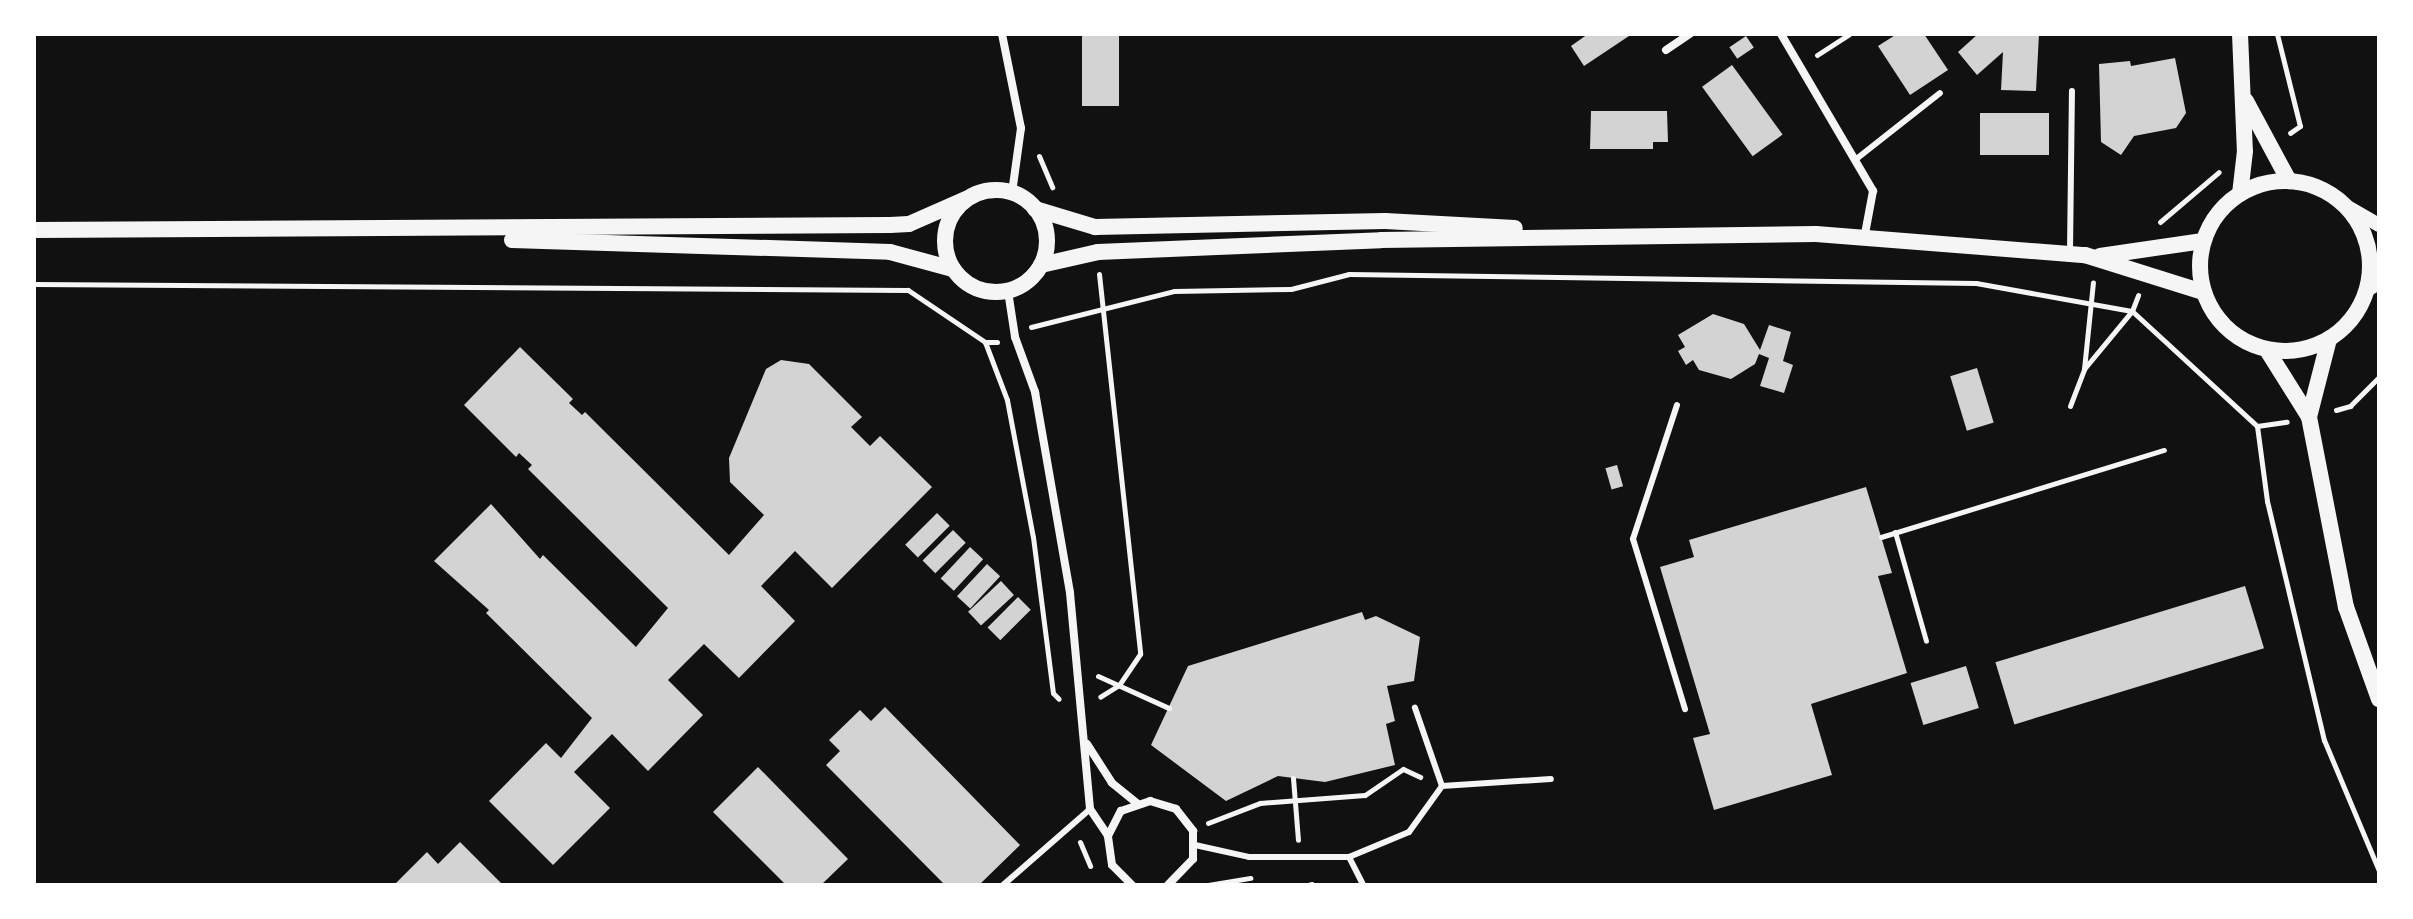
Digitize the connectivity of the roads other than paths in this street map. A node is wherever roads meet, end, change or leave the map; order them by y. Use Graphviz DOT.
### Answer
graph roads {
  1 [pos="1002,34"];
  2 [pos="1690,34"];
  3 [pos="1781,34"];
  4 [pos="2240,34"];
  5 [pos="1666,50"];
  6 [pos="2072,91"];
  7 [pos="1940,93"];
  8 [pos="2245,100"];
  9 [pos="1855,160"];
  10 [pos="2289,181"];
  11 [pos="1012,193"];
  12 [pos="2240,194"];
  13 [pos="966,199"];
  14 [pos="2346,206"];
  15 [pos="1035,209"];
  16 [pos="2379,225"];
  17 [pos="34,230"];
  18 [pos="350,230"];
  19 [pos="1620,236"];
  20 [pos="1864,239"];
  21 [pos="2203,241"];
  22 [pos="2070,254"];
  23 [pos="2094,257"];
  24 [pos="1041,265"];
  25 [pos="953,269"];
  26 [pos="2373,286"];
  27 [pos="1008,291"];
  28 [pos="2203,292"];
  29 [pos="2329,339"];
  30 [pos="2267,350"];
  31 [pos="1677,405"];
  32 [pos="2309,417"];
  33 [pos="2379,699"];
  34 [pos="1415,708"];
  35 [pos="1685,709"];
  36 [pos="1086,743"];
  37 [pos="1551,779"];
  38 [pos="1442,786"];
  39 [pos="1137,803"];
  40 [pos="1090,809"];
  41 [pos="1108,836"];
  42 [pos="1195,845"];
  43 [pos="1349,857"];
  44 [pos="1003,885"];
  45 [pos="1132,885"];
  46 [pos="1168,885"];
  47 [pos="1363,885"];
  1 -- 11 [label="street"];
  2 -- 5 [label="street"];
  3 -- 9 [label="street"];
  4 -- 8 [label="main road"];
  6 -- 22 [label="lane"];
  7 -- 9 [label="lane"];
  8 -- 10 [label="main road"];
  8 -- 12 [label="main road"];
  9 -- 20 [label="street"];
  10 -- 12 [label="main road"];
  10 -- 14 [label="main road"];
  11 -- 13 [label="main road"];
  11 -- 15 [label="main road"];
  12 -- 21 [label="main road"];
  13 -- 18 [label="main road"];
  13 -- 25 [label="main road"];
  14 -- 16 [label="street"];
  14 -- 26 [label="main road"];
  15 -- 19 [label="main road"];
  15 -- 24 [label="main road"];
  17 -- 18 [label="main road"];
  18 -- 25 [label="main road"];
  19 -- 20 [label="main road"];
  19 -- 24 [label="main road"];
  20 -- 22 [label="main road"];
  21 -- 23 [label="main road"];
  21 -- 28 [label="main road"];
  22 -- 23 [label="main road"];
  23 -- 28 [label="main road"];
  24 -- 27 [label="main road"];
  25 -- 27 [label="main road"];
  26 -- 29 [label="main road"];
  27 -- 36 [label="street"];
  28 -- 30 [label="main road"];
  29 -- 30 [label="main road"];
  29 -- 32 [label="main road"];
  30 -- 32 [label="main road"];
  31 -- 35 [label="lane"];
  32 -- 33 [label="main road"];
  34 -- 38 [label="lane"];
  36 -- 39 [label="street"];
  36 -- 40 [label="street"];
  37 -- 38 [label="lane"];
  38 -- 43 [label="lane"];
  39 -- 41 [label="street"];
  39 -- 42 [label="street"];
  40 -- 41 [label="street"];
  40 -- 44 [label="lane"];
  41 -- 45 [label="street"];
  42 -- 43 [label="lane"];
  42 -- 46 [label="street"];
  43 -- 47 [label="lane"];
}
